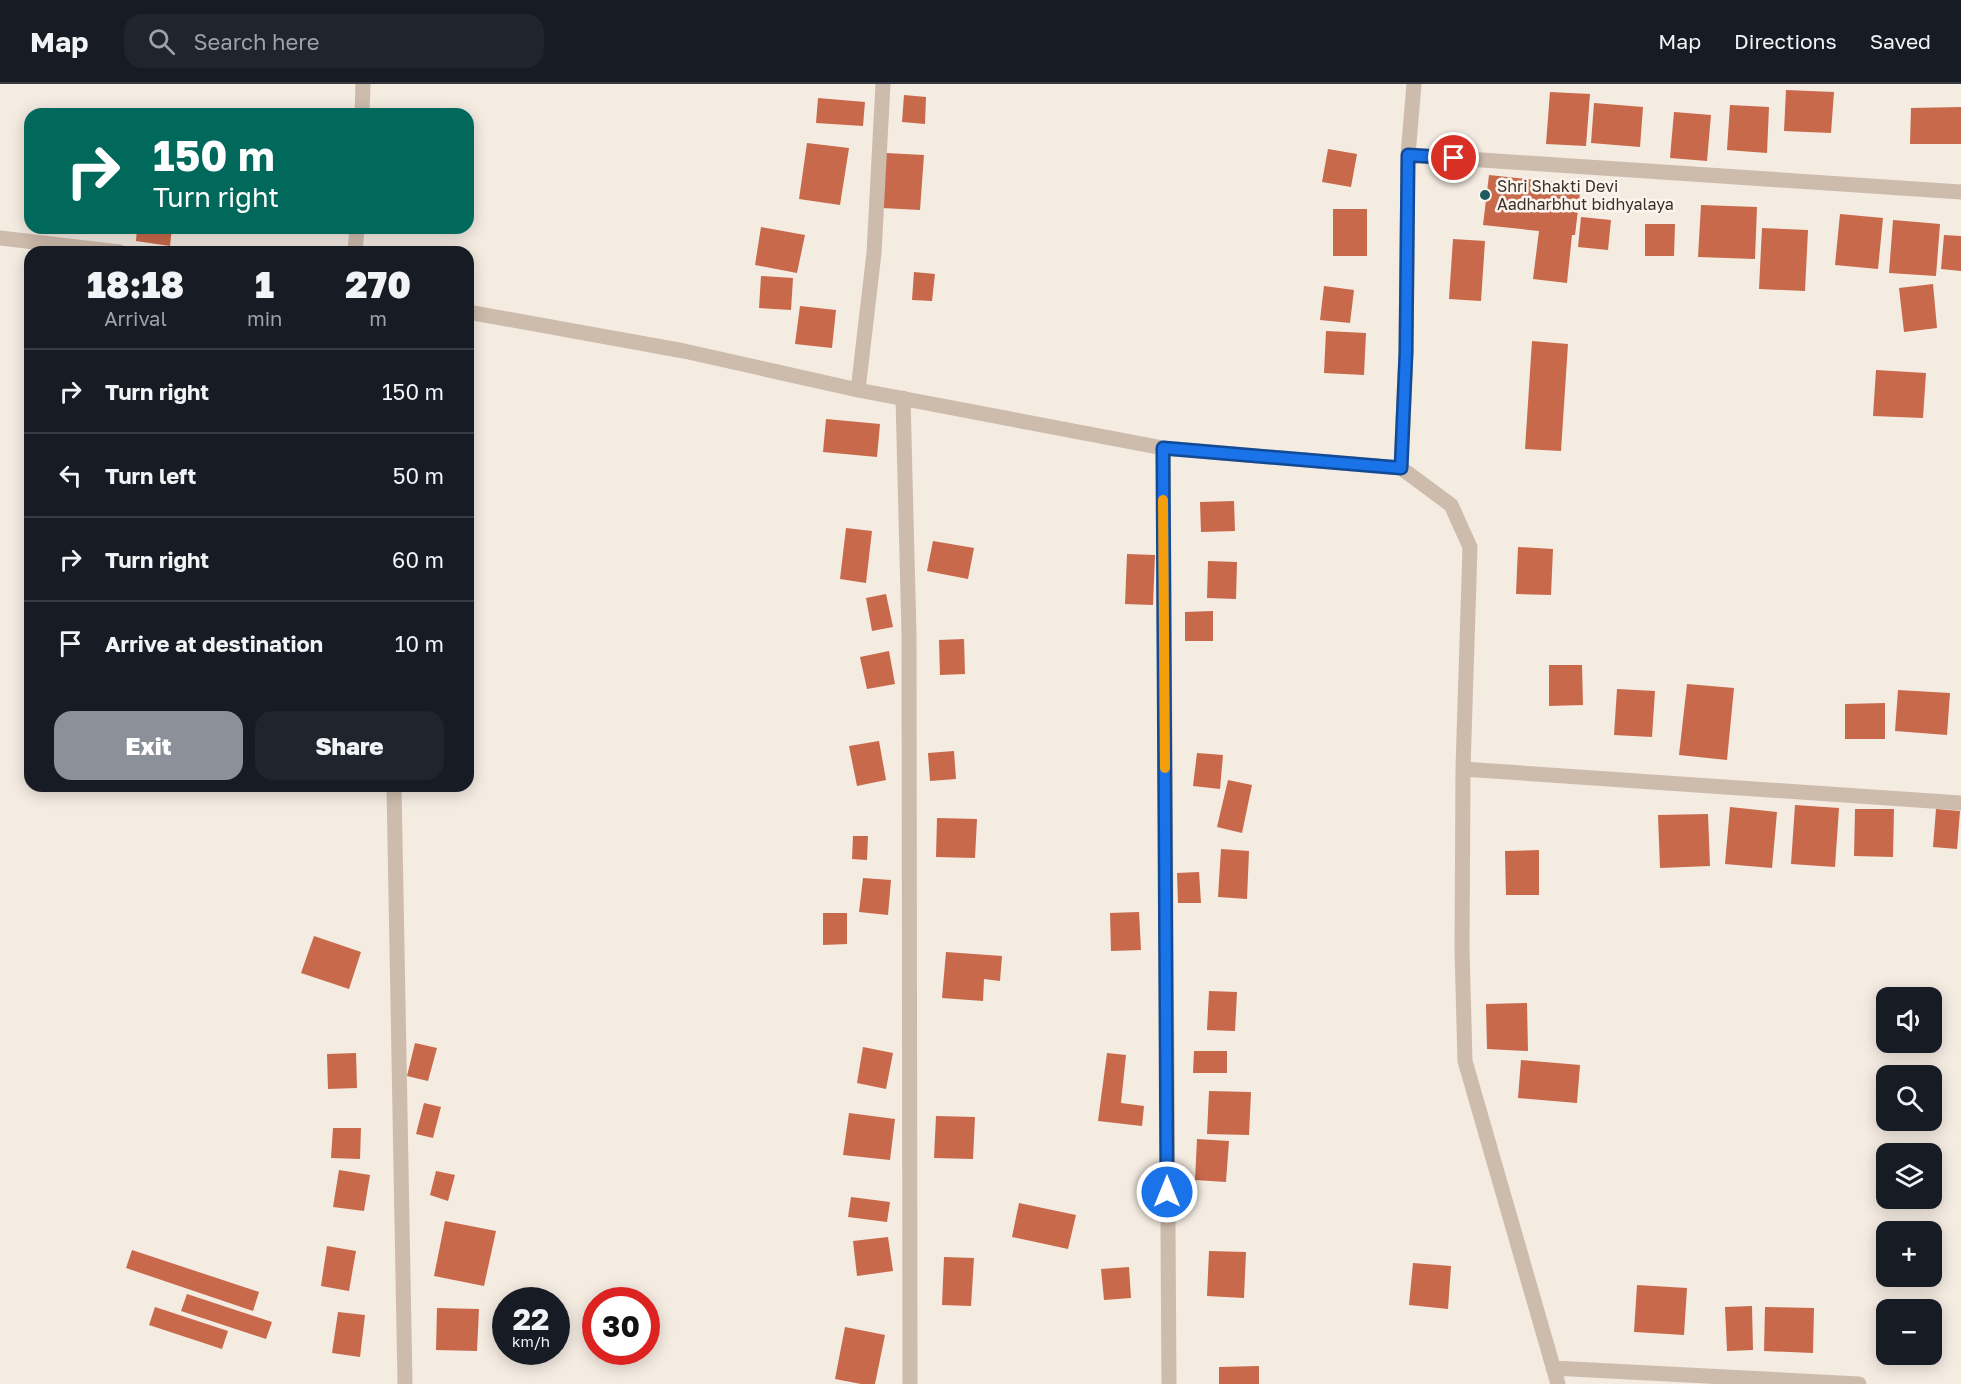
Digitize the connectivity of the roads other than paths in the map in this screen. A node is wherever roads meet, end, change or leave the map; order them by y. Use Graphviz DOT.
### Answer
graph roads {
  1 [pos="363,84"];
  2 [pos="883,84"];
  3 [pos="1414,84"];
  4 [pos="362,108"];
  5 [pos="1408,155"];
  6 [pos="1961,192"];
  7 [pos="0,238"];
  8 [pos="69,246"];
  9 [pos="474,313"];
  10 [pos="858,390"];
  11 [pos="903,398"];
  12 [pos="1163,448"];
  13 [pos="1401,468"];
  14 [pos="1463,769"];
  15 [pos="394,792"];
  16 [pos="1961,803"];
  17 [pos="1553,1368"];
  18 [pos="405,1384"];
  19 [pos="910,1384"];
  20 [pos="1169,1384"];
  21 [pos="1558,1384"];
  22 [pos="1859,1384"];
  1 -- 4 [label="street"];
  2 -- 10 [label="street"];
  3 -- 5 [label="street"];
  5 -- 6 [label="street"];
  5 -- 13 [label="street"];
  7 -- 8 [label="street"];
  9 -- 10 [label="street"];
  10 -- 11 [label="street"];
  11 -- 12 [label="street"];
  11 -- 19 [label="street"];
  12 -- 13 [label="street"];
  12 -- 20 [label="street"];
  13 -- 14 [label="street"];
  14 -- 16 [label="street"];
  14 -- 17 [label="street"];
  15 -- 18 [label="street"];
  17 -- 21 [label="street"];
  17 -- 22 [label="street"];
}
